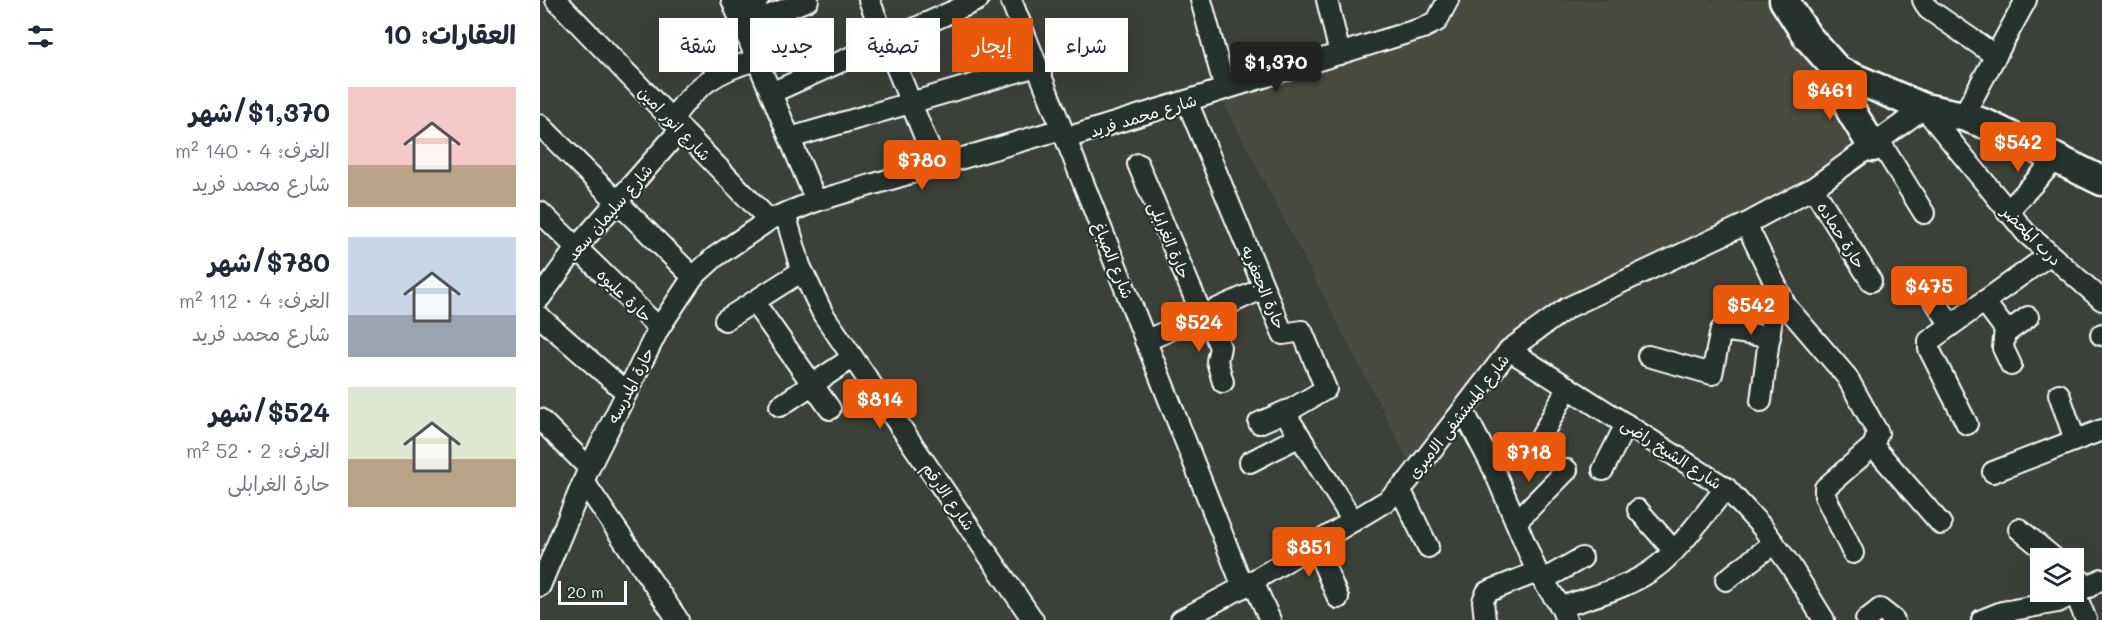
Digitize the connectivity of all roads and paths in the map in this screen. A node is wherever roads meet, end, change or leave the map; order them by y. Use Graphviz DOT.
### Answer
graph roads {
  1 [pos="556,0"];
  2 [pos="758,0"];
  3 [pos="808,0"];
  4 [pos="868,0"];
  5 [pos="978,0"];
  6 [pos="1011,0"];
  7 [pos="1201,0"];
  8 [pos="1327,0"];
  9 [pos="1448,0"];
  10 [pos="1784,0"];
  11 [pos="1923,0"];
  12 [pos="2026,0"];
  13 [pos="737,12"];
  14 [pos="876,18"];
  15 [pos="938,18"];
  16 [pos="750,43"];
  17 [pos="1340,54"];
  18 [pos="1996,56"];
  19 [pos="846,59"];
  20 [pos="750,62"];
  21 [pos="1037,66"];
  22 [pos="1838,71"];
  23 [pos="762,72"];
  24 [pos="898,72"];
  25 [pos="1225,89"];
  26 [pos="771,93"];
  27 [pos="1187,101"];
  28 [pos="911,103"];
  29 [pos="1924,108"];
  30 [pos="1963,116"];
  31 [pos="676,124"];
  32 [pos="540,125"];
  33 [pos="1064,134"];
  34 [pos="790,138"];
  35 [pos="1876,144"];
  36 [pos="2056,159"];
  37 [pos="1138,164"];
  38 [pos="938,167"];
  39 [pos="2102,182"];
  40 [pos="1813,188"];
  41 [pos="816,201"];
  42 [pos="617,202"];
  43 [pos="540,212"];
  44 [pos="2007,212"];
  45 [pos="1924,213"];
  46 [pos="777,217"];
  47 [pos="1746,224"];
  48 [pos="577,247"];
  49 [pos="2049,255"];
  50 [pos="802,271"];
  51 [pos="693,277"];
  52 [pos="1871,281"];
  53 [pos="1264,288"];
  54 [pos="1926,288"];
  55 [pos="2101,296"];
  56 [pos="540,298"];
  57 [pos="1984,301"];
  58 [pos="754,302"];
  59 [pos="1786,306"];
  60 [pos="1204,314"];
  61 [pos="540,317"];
  62 [pos="2028,317"];
  63 [pos="725,320"];
  64 [pos="1951,325"];
  65 [pos="659,328"];
  66 [pos="2006,333"];
  67 [pos="1770,337"];
  68 [pos="1146,341"];
  69 [pos="1509,350"];
  70 [pos="1648,356"];
  71 [pos="852,358"];
  72 [pos="2011,365"];
  73 [pos="1223,382"];
  74 [pos="812,385"];
  75 [pos="1568,387"];
  76 [pos="626,392"];
  77 [pos="2059,394"];
  78 [pos="1761,401"];
  79 [pos="780,406"];
  80 [pos="830,409"];
  81 [pos="1463,410"];
  82 [pos="1286,411"];
  83 [pos="540,419"];
  84 [pos="1258,423"];
  85 [pos="1626,424"];
  86 [pos="1967,424"];
  87 [pos="2102,430"];
  88 [pos="1300,436"];
  89 [pos="1541,437"];
  90 [pos="2075,440"];
  91 [pos="1873,446"];
  92 [pos="1250,462"];
  93 [pos="1567,470"];
  94 [pos="1603,470"];
  95 [pos="1993,472"];
  96 [pos="587,475"];
  97 [pos="1726,488"];
  98 [pos="1401,489"];
  99 [pos="1638,510"];
  100 [pos="1353,521"];
  101 [pos="1517,521"];
  102 [pos="1941,524"];
  103 [pos="2019,529"];
  104 [pos="1774,543"];
  105 [pos="1315,544"];
  106 [pos="1428,547"];
  107 [pos="2042,548"];
  108 [pos="1674,551"];
  109 [pos="1853,553"];
  110 [pos="1582,558"];
  111 [pos="1540,576"];
  112 [pos="1726,580"];
  113 [pos="1248,584"];
  114 [pos="540,586"];
  115 [pos="2089,587"];
  116 [pos="1338,598"];
  117 [pos="1564,614"];
  118 [pos="1185,619"];
  119 [pos="678,620"];
  120 [pos="1033,620"];
  121 [pos="1270,620"];
  122 [pos="1485,620"];
  123 [pos="1824,620"];
  124 [pos="1866,620"];
  125 [pos="1894,620"];
  126 [pos="1982,620"];
  127 [pos="2086,620"];
  1 -- 31 [label="street, شارع انور امين"];
  2 -- 13 [label="street"];
  3 -- 13 [label="street"];
  4 -- 14 [label="street"];
  5 -- 15 [label="street"];
  6 -- 21 [label="street, شارع الصباغ"];
  7 -- 25 [label="street"];
  8 -- 17 [label="street"];
  9 -- 17 [label="street, شارع محمد فريد"];
  10 -- 22 [label="main road"];
  11 -- 18 [label="street"];
  12 -- 18 [label="street"];
  13 -- 16 [label="street"];
  17 -- 25 [label="street, شارع محمد فريد"];
  18 -- 30 [label="street"];
  19 -- 26 [label="street"];
  20 -- 31 [label="street, شارع سليمان سعد"];
  21 -- 28 [label="street"];
  21 -- 33 [label="street, شارع الصباغ"];
  22 -- 29 [label="main road"];
  22 -- 35 [label="main road"];
  23 -- 26 [label="street"];
  24 -- 28 [label="street"];
  25 -- 27 [label="street, شارع محمد فريد"];
  26 -- 34 [label="street"];
  27 -- 33 [label="street, شارع محمد فريد"];
  27 -- 53 [label="street, حارة الجعفريه"];
  28 -- 34 [label="street"];
  28 -- 38 [label="street"];
  29 -- 30 [label="main road"];
  29 -- 35 [label="street, شارع المستشفى الاميرى"];
  29 -- 44 [label="street, درب المحضر"];
  30 -- 36 [label="main road"];
  31 -- 42 [label="street, شارع سليمان سعد"];
  31 -- 46 [label="street, شارع انور امين"];
  32 -- 42 [label="street"];
  33 -- 38 [label="street, شارع محمد فريد"];
  33 -- 68 [label="street, شارع الصباغ"];
  34 -- 41 [label="street"];
  35 -- 40 [label="street, شارع المستشفى الاميرى"];
  35 -- 45 [label="street"];
  36 -- 39 [label="main road"];
  36 -- 44 [label="street"];
  37 -- 60 [label="street, حارة الغرابلى"];
  38 -- 41 [label="street, شارع محمد فريد"];
  40 -- 47 [label="street, شارع المستشفى الاميرى"];
  40 -- 52 [label="street, حارة حماده"];
  41 -- 46 [label="street, شارع محمد فريد"];
  42 -- 48 [label="street, شارع سليمان سعد"];
  42 -- 51 [label="street"];
  43 -- 48 [label="street, حارة عليوه"];
  44 -- 49 [label="street, درب المحضر"];
  46 -- 50 [label="street, شارع الارقم"];
  46 -- 51 [label="street, حارة المدرسه"];
  47 -- 59 [label="street"];
  47 -- 69 [label="street, شارع المستشفى الاميرى"];
  48 -- 56 [label="street, شارع سليمان سعد"];
  48 -- 65 [label="street, حارة عليوه"];
  49 -- 55 [label="street, درب المحضر"];
  49 -- 57 [label="street"];
  50 -- 58 [label="street"];
  50 -- 71 [label="street, شارع الارقم"];
  51 -- 65 [label="street, حارة المدرسه"];
  53 -- 60 [label="street"];
  53 -- 82 [label="street, حارة الجعفريه"];
  54 -- 64 [label="street"];
  57 -- 64 [label="street"];
  57 -- 66 [label="street"];
  58 -- 63 [label="street"];
  58 -- 74 [label="street"];
  59 -- 67 [label="street"];
  59 -- 91 [label="street"];
  60 -- 68 [label="street"];
  60 -- 73 [label="street, حارة الغرابلى"];
  61 -- 76 [label="street"];
  62 -- 66 [label="street"];
  64 -- 86 [label="street"];
  65 -- 76 [label="street, حارة المدرسه"];
  66 -- 72 [label="street"];
  67 -- 70 [label="street"];
  67 -- 78 [label="street"];
  68 -- 113 [label="street, شارع الصباغ"];
  69 -- 75 [label="street, شارع الشيخ راضى"];
  69 -- 81 [label="street, شارع المستشفى الاميرى"];
  71 -- 74 [label="street"];
  71 -- 120 [label="street, شارع الارقم"];
  74 -- 79 [label="street"];
  74 -- 80 [label="street"];
  75 -- 85 [label="street, شارع الشيخ راضى"];
  75 -- 89 [label="street"];
  76 -- 96 [label="street, حارة المدرسه"];
  77 -- 90 [label="street"];
  81 -- 98 [label="street, شارع المستشفى الاميرى"];
  81 -- 101 [label="street"];
  82 -- 84 [label="street"];
  82 -- 88 [label="street"];
  83 -- 96 [label="street"];
  85 -- 94 [label="street"];
  85 -- 97 [label="street, شارع الشيخ راضى"];
  87 -- 90 [label="street"];
  88 -- 92 [label="street"];
  88 -- 100 [label="street"];
  90 -- 95 [label="street"];
  91 -- 102 [label="street"];
  91 -- 109 [label="street"];
  93 -- 101 [label="street"];
  96 -- 114 [label="street, حارة المدرسه"];
  96 -- 119 [label="street"];
  97 -- 104 [label="street, شارع الشيخ راضى"];
  97 -- 108 [label="street"];
  98 -- 100 [label="street, شارع المستشفى الاميرى"];
  98 -- 106 [label="street"];
  99 -- 108 [label="street"];
  100 -- 105 [label="street, شارع المستشفى الاميرى"];
  101 -- 111 [label="street"];
  103 -- 107 [label="street"];
  104 -- 112 [label="street"];
  104 -- 123 [label="street, شارع الشيخ راضى"];
  105 -- 113 [label="street, شارع المستشفى الاميرى"];
  105 -- 116 [label="street"];
  108 -- 117 [label="street"];
  110 -- 111 [label="street"];
  111 -- 117 [label="street"];
  111 -- 122 [label="street"];
  113 -- 118 [label="street, شارع المستشفى الاميرى"];
  113 -- 121 [label="street, شارع الصباغ"];
  115 -- 126 [label="street"];
  115 -- 127 [label="street"];
  124 -- 125 [label="street"];
}
